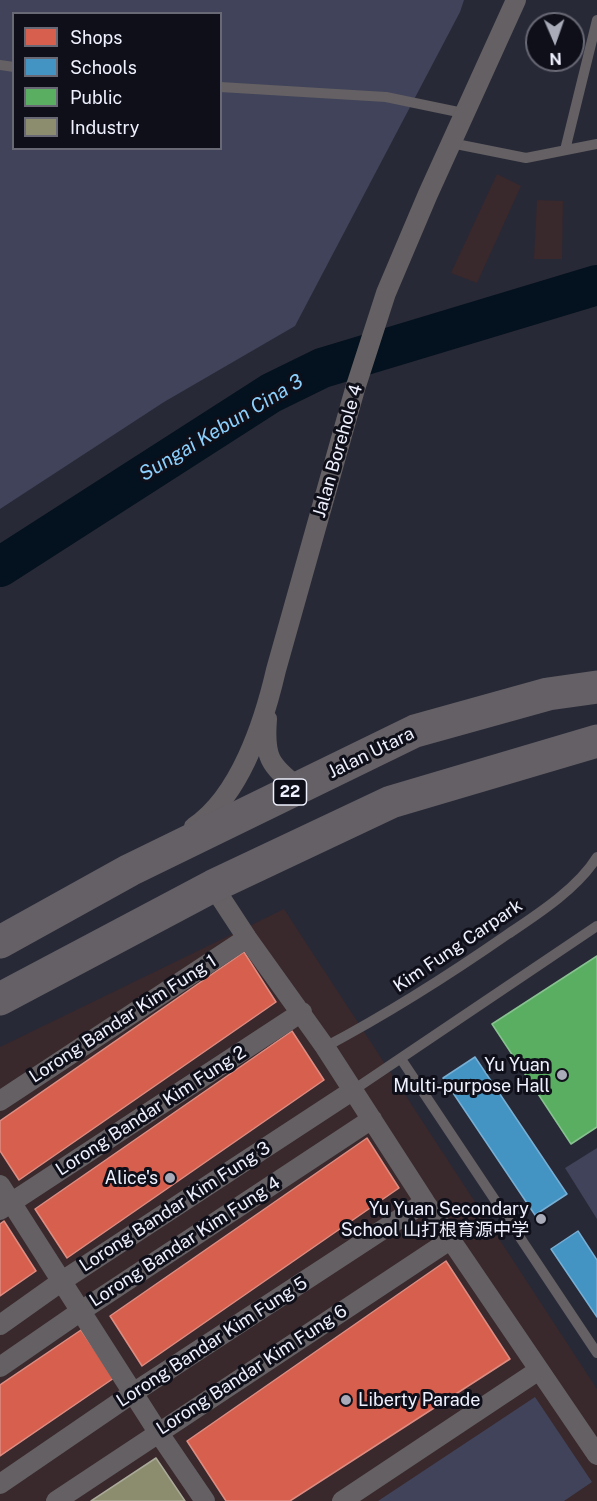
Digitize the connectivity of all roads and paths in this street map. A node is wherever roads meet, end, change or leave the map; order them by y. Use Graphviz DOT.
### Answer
graph roads {
  1 [pos="516,0"];
  2 [pos="597,20"];
  3 [pos="222,87"];
  4 [pos="463,113"];
  5 [pos="451,143"];
  6 [pos="597,144"];
  7 [pos="565,150"];
  8 [pos="597,687"];
  9 [pos="268,707"];
  10 [pos="597,741"];
  11 [pos="299,788"];
  12 [pos="597,857"];
  13 [pos="130,870"];
  14 [pos="213,886"];
  15 [pos="597,926"];
  16 [pos="247,938"];
  17 [pos="0,942"];
  18 [pos="0,999"];
  19 [pos="302,1012"];
  20 [pos="325,1047"];
  21 [pos="401,1059"];
  22 [pos="352,1092"];
  23 [pos="0,1101"];
  24 [pos="372,1119"];
  25 [pos="0,1185"];
  26 [pos="425,1202"];
  27 [pos="6,1206"];
  28 [pos="450,1240"];
  29 [pos="63,1281"];
  30 [pos="81,1311"];
  31 [pos="0,1325"];
  32 [pos="597,1353"];
  33 [pos="0,1367"];
  34 [pos="538,1370"];
  35 [pos="133,1394"];
  36 [pos="158,1432"];
  37 [pos="597,1455"];
  38 [pos="0,1484"];
  39 [pos="56,1501"];
  40 [pos="205,1501"];
  41 [pos="342,1501"];
  1 -- 4 [label="street, Jalan Borehole 4"];
  2 -- 7 [label="lane"];
  3 -- 4 [label="lane"];
  4 -- 5 [label="street, Jalan Borehole 4"];
  5 -- 7 [label="lane"];
  5 -- 9 [label="street, Jalan Borehole 4"];
  6 -- 7 [label="lane"];
  8 -- 11 [label="highway, Jalan Utara / 22"];
  9 -- 11 [label="street"];
  9 -- 13 [label="street, Jalan Borehole 4"];
  10 -- 14 [label="highway"];
  11 -- 13 [label="highway, Jalan Utara / 22"];
  12 -- 20 [label="lane, Kim Fung Carpark"];
  13 -- 17 [label="highway, Jalan Utara / 22"];
  14 -- 16 [label="street"];
  14 -- 18 [label="highway"];
  15 -- 21 [label="lane"];
  16 -- 19 [label="street"];
  16 -- 23 [label="street, Lorong Bandar Kim Fung 1"];
  19 -- 20 [label="street"];
  19 -- 27 [label="street, Lorong Bandar Kim Fung 2"];
  20 -- 22 [label="street"];
  21 -- 22 [label="lane"];
  21 -- 32 [label="lane"];
  22 -- 24 [label="street"];
  22 -- 29 [label="street, Lorong Bandar Kim Fung 3"];
  24 -- 26 [label="street"];
  24 -- 30 [label="street, Lorong Bandar Kim Fung 4"];
  25 -- 27 [label="street"];
  26 -- 28 [label="street"];
  26 -- 35 [label="street, Lorong Bandar Kim Fung 5"];
  27 -- 29 [label="street"];
  28 -- 34 [label="street"];
  28 -- 36 [label="street, Lorong Bandar Kim Fung 6"];
  29 -- 30 [label="street"];
  29 -- 31 [label="street, Lorong Bandar Kim Fung 3"];
  30 -- 33 [label="street, Lorong Bandar Kim Fung 4"];
  30 -- 35 [label="street"];
  34 -- 37 [label="street"];
  34 -- 41 [label="street"];
  35 -- 36 [label="street"];
  35 -- 38 [label="street, Lorong Bandar Kim Fung 5"];
  36 -- 39 [label="street, Lorong Bandar Kim Fung 6"];
  36 -- 40 [label="street"];
}
